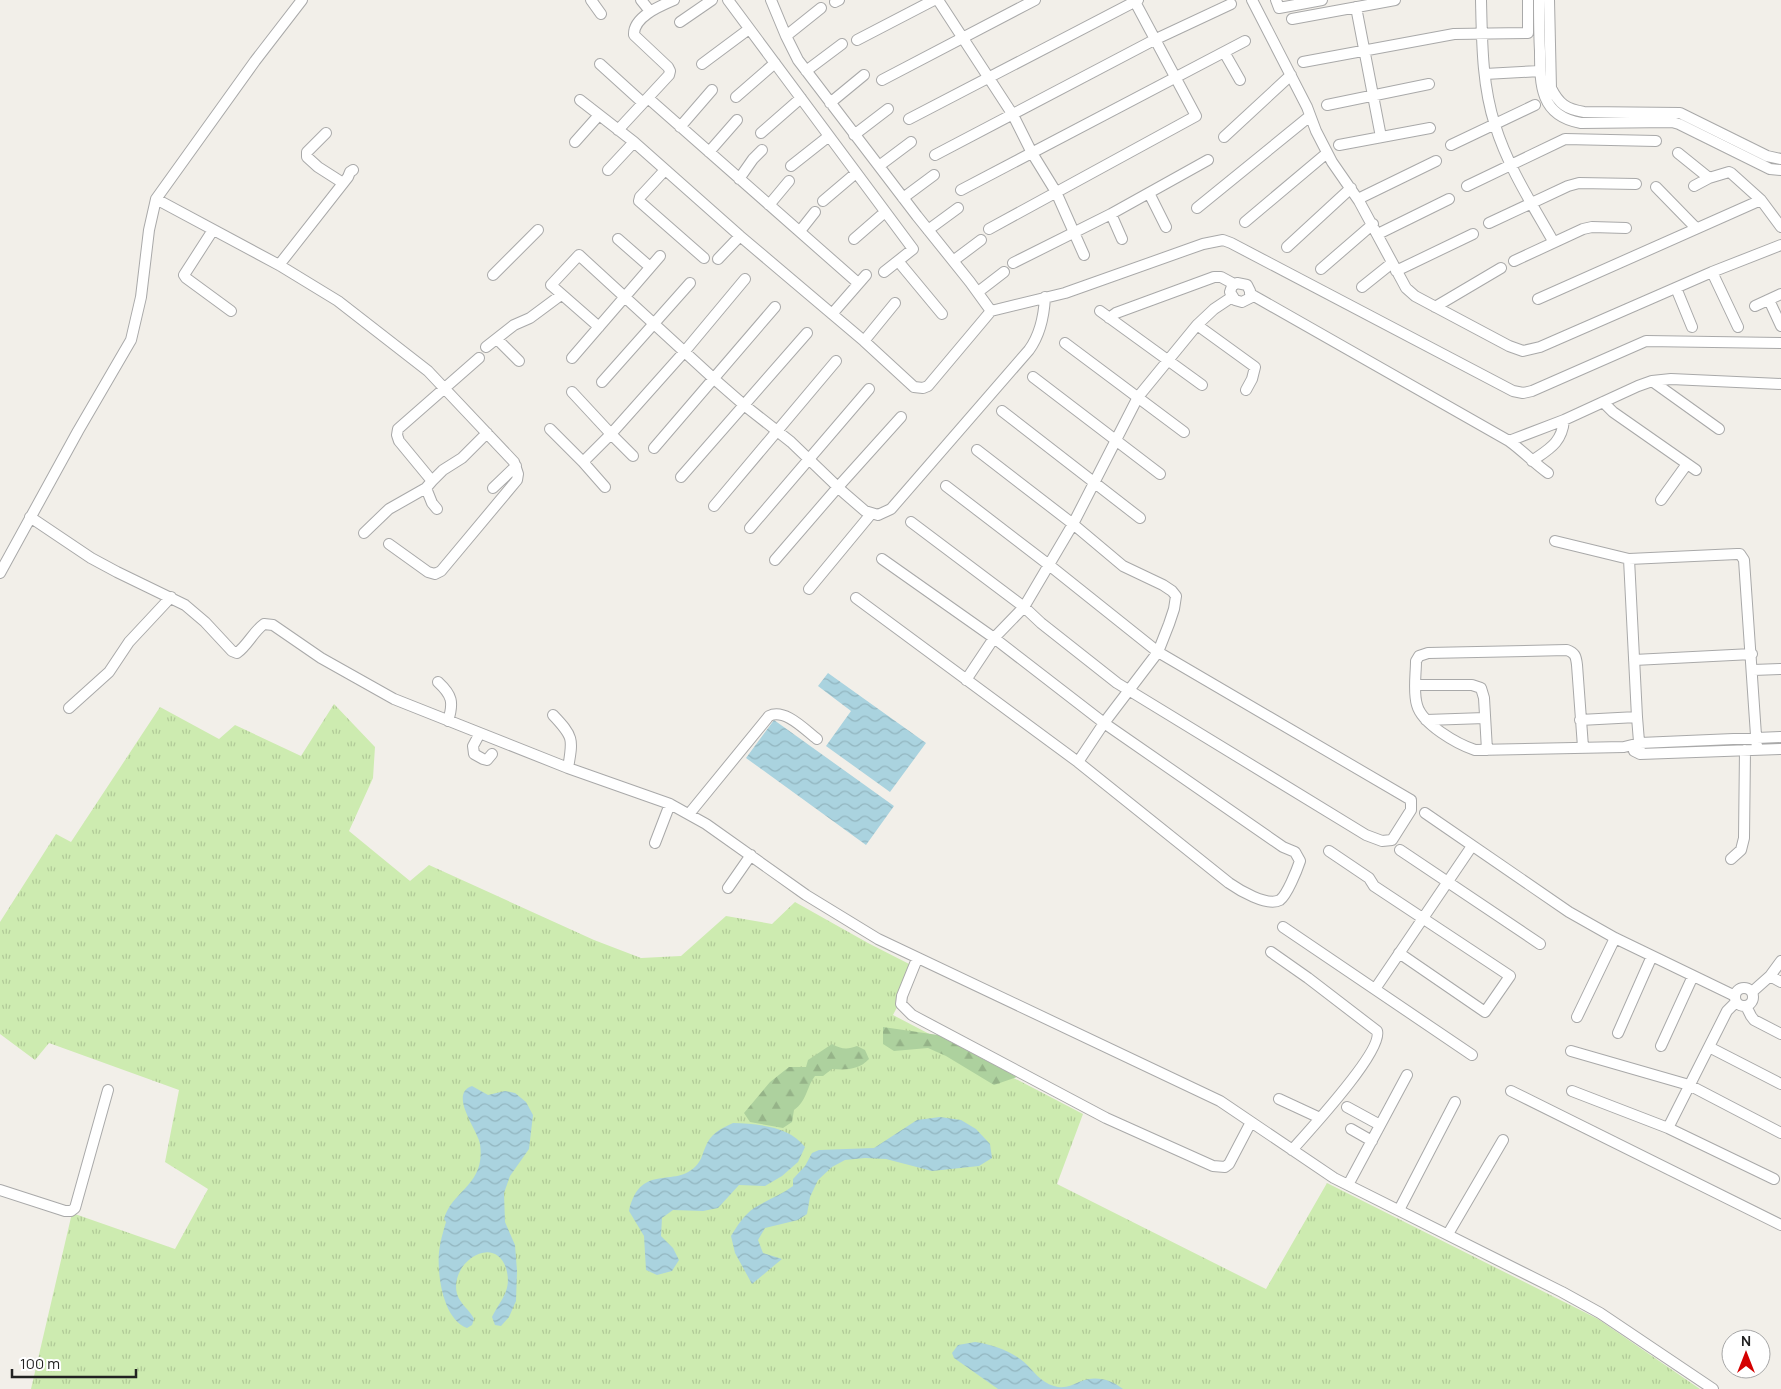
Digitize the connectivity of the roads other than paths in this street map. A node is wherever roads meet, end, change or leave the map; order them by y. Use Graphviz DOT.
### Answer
graph roads {
  1 [pos="302,0"];
  2 [pos="590,0"];
  3 [pos="641,0"];
  4 [pos="674,0"];
  5 [pos="712,0"];
  6 [pos="728,0"];
  7 [pos="771,0"];
  8 [pos="936,0"];
  9 [pos="1035,0"];
  10 [pos="1135,0"];
  11 [pos="1252,0"];
  12 [pos="1276,0"];
  13 [pos="1322,0"];
  14 [pos="1395,0"];
  15 [pos="1481,0"];
  16 [pos="1528,0"];
  17 [pos="1539,0"];
  18 [pos="1549,0"];
  19 [pos="1231,4"];
  20 [pos="1356,7"];
  21 [pos="821,8"];
  22 [pos="649,10"];
  23 [pos="601,14"];
  24 [pos="1292,19"];
  25 [pos="680,22"];
  26 [pos="749,29"];
  27 [pos="1482,32"];
  28 [pos="786,36"];
  29 [pos="963,38"];
  30 [pos="857,40"];
  31 [pos="1154,40"];
  32 [pos="1245,41"];
  33 [pos="842,44"];
  34 [pos="1364,50"];
  35 [pos="1224,52"];
  36 [pos="1303,62"];
  37 [pos="775,63"];
  38 [pos="600,64"];
  39 [pos="702,64"];
  40 [pos="806,70"];
  41 [pos="1540,71"];
  42 [pos="1484,74"];
  43 [pos="864,75"];
  44 [pos="1291,75"];
  45 [pos="988,77"];
  46 [pos="1175,79"];
  47 [pos="882,80"];
  48 [pos="1240,80"];
  49 [pos="1429,84"];
  50 [pos="712,90"];
  51 [pos="1372,95"];
  52 [pos="736,98"];
  53 [pos="801,98"];
  54 [pos="580,100"];
  55 [pos="645,101"];
  56 [pos="830,103"];
  57 [pos="1327,104"];
  58 [pos="1535,104"];
  59 [pos="888,109"];
  60 [pos="599,115"];
  61 [pos="1013,115"];
  62 [pos="1310,116"];
  63 [pos="909,119"];
  64 [pos="738,120"];
  65 [pos="1495,124"];
  66 [pos="680,127"];
  67 [pos="1430,128"];
  68 [pos="618,130"];
  69 [pos="326,133"];
  70 [pos="761,133"];
  71 [pos="854,135"];
  72 [pos="829,136"];
  73 [pos="1224,136"];
  74 [pos="1381,137"];
  75 [pos="1656,141"];
  76 [pos="575,142"];
  77 [pos="634,142"];
  78 [pos="911,142"];
  79 [pos="1339,145"];
  80 [pos="1451,145"];
  81 [pos="762,150"];
  82 [pos="709,152"];
  83 [pos="1032,153"];
  84 [pos="1327,153"];
  85 [pos="1678,153"];
  86 [pos="935,155"];
  87 [pos="1781,159"];
  88 [pos="1208,160"];
  89 [pos="1436,161"];
  90 [pos="791,166"];
  91 [pos="879,166"];
  92 [pos="1511,166"];
  93 [pos="354,170"];
  94 [pos="608,170"];
  95 [pos="665,170"];
  96 [pos="1781,170"];
  97 [pos="856,173"];
  98 [pos="934,176"];
  99 [pos="1709,178"];
  100 [pos="739,179"];
  101 [pos="789,181"];
  102 [pos="343,183"];
  103 [pos="1636,184"];
  104 [pos="1467,186"];
  105 [pos="1694,186"];
  106 [pos="1656,187"];
  107 [pos="1351,188"];
  108 [pos="961,190"];
  109 [pos="1056,192"];
  110 [pos="1149,193"];
  111 [pos="156,198"];
  112 [pos="903,198"];
  113 [pos="1358,199"];
  114 [pos="1449,199"];
  115 [pos="1761,200"];
  116 [pos="823,201"];
  117 [pos="1532,203"];
  118 [pos="769,204"];
  119 [pos="958,208"];
  120 [pos="1196,208"];
  121 [pos="815,212"];
  122 [pos="885,212"];
  123 [pos="1111,214"];
  124 [pos="1245,222"];
  125 [pos="1488,223"];
  126 [pos="1166,227"];
  127 [pos="1781,227"];
  128 [pos="1626,228"];
  129 [pos="1696,228"];
  130 [pos="989,229"];
  131 [pos="1375,229"];
  132 [pos="213,230"];
  133 [pos="538,230"];
  134 [pos="928,230"];
  135 [pos="800,232"];
  136 [pos="1074,232"];
  137 [pos="1472,234"];
  138 [pos="740,236"];
  139 [pos="618,239"];
  140 [pos="854,239"];
  141 [pos="1122,239"];
  142 [pos="981,240"];
  143 [pos="1553,241"];
  144 [pos="1781,245"];
  145 [pos="1287,247"];
  146 [pos="1084,255"];
  147 [pos="660,256"];
  148 [pos="704,258"];
  149 [pos="718,259"];
  150 [pos="1514,260"];
  151 [pos="898,261"];
  152 [pos="953,261"];
  153 [pos="1013,263"];
  154 [pos="279,265"];
  155 [pos="650,267"];
  156 [pos="1394,267"];
  157 [pos="1501,268"];
  158 [pos="1321,269"];
  159 [pos="884,272"];
  160 [pos="1004,272"];
  161 [pos="1712,272"];
  162 [pos="493,275"];
  163 [pos="866,275"];
  164 [pos="745,279"];
  165 [pos="690,283"];
  166 [pos="858,283"];
  167 [pos="1234,284"];
  168 [pos="1362,288"];
  169 [pos="1676,288"];
  170 [pos="978,292"];
  171 [pos="1781,294"];
  172 [pos="561,295"];
  173 [pos="1254,296"];
  174 [pos="625,297"];
  175 [pos="1045,297"];
  176 [pos="1232,297"];
  177 [pos="1538,299"];
  178 [pos="1769,300"];
  179 [pos="894,303"];
  180 [pos="1755,306"];
  181 [pos="775,307"];
  182 [pos="1435,307"];
  183 [pos="991,311"];
  184 [pos="1100,311"];
  185 [pos="231,312"];
  186 [pos="832,314"];
  187 [pos="942,314"];
  188 [pos="1109,318"];
  189 [pos="654,323"];
  190 [pos="1197,325"];
  191 [pos="599,326"];
  192 [pos="1781,326"];
  193 [pos="1692,327"];
  194 [pos="1738,328"];
  195 [pos="807,334"];
  196 [pos="497,338"];
  197 [pos="864,341"];
  198 [pos="1781,343"];
  199 [pos="1065,344"];
  200 [pos="486,347"];
  201 [pos="685,351"];
  202 [pos="479,358"];
  203 [pos="572,358"];
  204 [pos="836,360"];
  205 [pos="1167,360"];
  206 [pos="519,361"];
  207 [pos="1033,377"];
  208 [pos="714,378"];
  209 [pos="1652,381"];
  210 [pos="602,382"];
  211 [pos="1781,384"];
  212 [pos="1202,385"];
  213 [pos="445,388"];
  214 [pos="869,389"];
  215 [pos="1246,390"];
  216 [pos="572,392"];
  217 [pos="1138,397"];
  218 [pos="1603,402"];
  219 [pos="744,405"];
  220 [pos="1002,411"];
  221 [pos="901,417"];
  222 [pos="1564,420"];
  223 [pos="550,429"];
  224 [pos="1719,429"];
  225 [pos="778,430"];
  226 [pos="1184,432"];
  227 [pos="487,433"];
  228 [pos="611,434"];
  229 [pos="1115,439"];
  230 [pos="1509,441"];
  231 [pos="654,448"];
  232 [pos="977,450"];
  233 [pos="633,456"];
  234 [pos="808,459"];
  235 [pos="1532,461"];
  236 [pos="583,462"];
  237 [pos="516,466"];
  238 [pos="1548,473"];
  239 [pos="1160,474"];
  240 [pos="682,478"];
  241 [pos="1094,481"];
  242 [pos="429,485"];
  243 [pos="946,486"];
  244 [pos="604,487"];
  245 [pos="838,487"];
  246 [pos="493,488"];
  247 [pos="1661,500"];
  248 [pos="714,506"];
  249 [pos="437,509"];
  250 [pos="871,514"];
  251 [pos="30,517"];
  252 [pos="1140,518"];
  253 [pos="912,522"];
  254 [pos="1073,524"];
  255 [pos="750,528"];
  256 [pos="364,534"];
  257 [pos="1555,541"];
  258 [pos="389,544"];
  259 [pos="882,559"];
  260 [pos="1629,559"];
  261 [pos="775,560"];
  262 [pos="1049,565"];
  263 [pos="0,573"];
  264 [pos="809,588"];
  265 [pos="171,597"];
  266 [pos="856,598"];
  267 [pos="1024,607"];
  268 [pos="994,638"];
  269 [pos="1158,652"];
  270 [pos="1752,654"];
  271 [pos="1634,660"];
  272 [pos="1781,669"];
  273 [pos="1753,670"];
  274 [pos="966,680"];
  275 [pos="438,682"];
  276 [pos="1416,685"];
  277 [pos="1130,690"];
  278 [pos="68,708"];
  279 [pos="553,715"];
  280 [pos="1637,717"];
  281 [pos="1485,718"];
  282 [pos="1426,720"];
  283 [pos="1580,720"];
  284 [pos="448,721"];
  285 [pos="1104,723"];
  286 [pos="480,733"];
  287 [pos="1781,737"];
  288 [pos="1756,738"];
  289 [pos="817,739"];
  290 [pos="1583,747"];
  291 [pos="1640,748"];
  292 [pos="1781,749"];
  293 [pos="1487,750"];
  294 [pos="1745,750"];
  295 [pos="1757,750"];
  296 [pos="492,754"];
  297 [pos="1078,762"];
  298 [pos="568,768"];
  299 [pos="670,804"];
  300 [pos="1425,813"];
  301 [pos="689,814"];
  302 [pos="654,843"];
  303 [pos="1472,846"];
  304 [pos="1329,850"];
  305 [pos="1400,850"];
  306 [pos="751,855"];
  307 [pos="1731,859"];
  308 [pos="1447,882"];
  309 [pos="728,888"];
  310 [pos="1423,918"];
  311 [pos="1284,927"];
  312 [pos="1615,938"];
  313 [pos="1540,944"];
  314 [pos="1270,952"];
  315 [pos="1399,953"];
  316 [pos="1652,956"];
  317 [pos="917,959"];
  318 [pos="1781,961"];
  319 [pos="1693,976"];
  320 [pos="1770,976"];
  321 [pos="1781,982"];
  322 [pos="1375,989"];
  323 [pos="1752,992"];
  324 [pos="1739,1001"];
  325 [pos="1577,1016"];
  326 [pos="1618,1033"];
  327 [pos="1781,1034"];
  328 [pos="1661,1046"];
  329 [pos="1709,1047"];
  330 [pos="1571,1051"];
  331 [pos="1472,1055"];
  332 [pos="1407,1075"];
  333 [pos="1781,1084"];
  334 [pos="1689,1085"];
  335 [pos="108,1090"];
  336 [pos="1511,1091"];
  337 [pos="1572,1091"];
  338 [pos="1279,1099"];
  339 [pos="1455,1102"];
  340 [pos="1347,1108"];
  341 [pos="1320,1118"];
  342 [pos="1252,1122"];
  343 [pos="1380,1125"];
  344 [pos="1668,1128"];
  345 [pos="1351,1130"];
  346 [pos="1781,1133"];
  347 [pos="1503,1140"];
  348 [pos="1372,1141"];
  349 [pos="1292,1150"];
  350 [pos="1774,1180"];
  351 [pos="1348,1185"];
  352 [pos="0,1190"];
  353 [pos="1399,1210"];
  354 [pos="1781,1225"];
  355 [pos="1448,1234"];
  356 [pos="1713,1389"];
  1 -- 111 [label="street"];
  2 -- 23 [label="street"];
  3 -- 22 [label="street"];
  4 -- 22 [label="street"];
  5 -- 25 [label="street"];
  6 -- 26 [label="street"];
  7 -- 28 [label="street"];
  8 -- 29 [label="street"];
  8 -- 30 [label="street"];
  9 -- 29 [label="street"];
  10 -- 31 [label="street"];
  10 -- 45 [label="street"];
  11 -- 44 [label="street"];
  12 -- 13 [label="street"];
  14 -- 20 [label="street"];
  15 -- 27 [label="street"];
  16 -- 27 [label="street"];
  17 -- 41 [label="street"];
  18 -- 87 [label="street"];
  19 -- 31 [label="street"];
  20 -- 24 [label="street"];
  20 -- 34 [label="street"];
  21 -- 28 [label="street"];
  22 -- 55 [label="street"];
  26 -- 37 [label="street"];
  26 -- 39 [label="street"];
  27 -- 34 [label="street"];
  27 -- 42 [label="street"];
  28 -- 40 [label="street"];
  29 -- 45 [label="street"];
  29 -- 47 [label="street"];
  31 -- 46 [label="street"];
  31 -- 61 [label="street"];
  32 -- 35 [label="street"];
  33 -- 40 [label="street"];
  34 -- 36 [label="street"];
  34 -- 51 [label="street"];
  35 -- 46 [label="street"];
  35 -- 48 [label="street"];
  37 -- 52 [label="street"];
  37 -- 53 [label="street"];
  38 -- 55 [label="street"];
  40 -- 56 [label="street"];
  41 -- 42 [label="street"];
  41 -- 96 [label="street"];
  42 -- 65 [label="street"];
  43 -- 56 [label="street"];
  44 -- 62 [label="street"];
  44 -- 73 [label="street"];
  45 -- 61 [label="street"];
  45 -- 63 [label="street"];
  46 -- 83 [label="street"];
  46 -- 109 [label="street"];
  49 -- 51 [label="street"];
  50 -- 66 [label="street"];
  51 -- 57 [label="street"];
  51 -- 74 [label="street"];
  53 -- 70 [label="street"];
  53 -- 72 [label="street"];
  54 -- 60 [label="street"];
  55 -- 66 [label="street"];
  55 -- 68 [label="street"];
  56 -- 71 [label="street"];
  58 -- 65 [label="street"];
  59 -- 71 [label="street"];
  60 -- 68 [label="street"];
  60 -- 76 [label="street"];
  61 -- 83 [label="street"];
  61 -- 86 [label="street"];
  62 -- 84 [label="street"];
  62 -- 120 [label="street"];
  64 -- 82 [label="street"];
  65 -- 80 [label="street"];
  65 -- 92 [label="street"];
  66 -- 82 [label="street"];
  67 -- 74 [label="street"];
  68 -- 77 [label="street"];
  69 -- 102 [label="street"];
  71 -- 91 [label="street"];
  72 -- 90 [label="street"];
  72 -- 97 [label="street"];
  74 -- 79 [label="street"];
  75 -- 92 [label="street"];
  77 -- 94 [label="street"];
  77 -- 95 [label="street"];
  78 -- 91 [label="street"];
  81 -- 100 [label="street"];
  82 -- 100 [label="street"];
  83 -- 108 [label="street"];
  83 -- 109 [label="street"];
  84 -- 107 [label="street"];
  84 -- 124 [label="street"];
  85 -- 99 [label="street"];
  88 -- 110 [label="street"];
  89 -- 113 [label="street"];
  91 -- 112 [label="street"];
  92 -- 104 [label="street"];
  92 -- 117 [label="street"];
  93 -- 102 [label="street"];
  95 -- 138 [label="street"];
  95 -- 148 [label="street"];
  97 -- 116 [label="street"];
  97 -- 122 [label="street"];
  98 -- 112 [label="street"];
  99 -- 105 [label="street"];
  99 -- 115 [label="street"];
  100 -- 118 [label="street"];
  101 -- 118 [label="street"];
  102 -- 154 [label="street"];
  103 -- 117 [label="street"];
  106 -- 129 [label="street"];
  107 -- 113 [label="street"];
  107 -- 145 [label="street"];
  109 -- 130 [label="street"];
  109 -- 136 [label="street"];
  110 -- 123 [label="street"];
  110 -- 126 [label="street"];
  111 -- 132 [label="street"];
  111 -- 251 [label="street"];
  112 -- 134 [label="street"];
  113 -- 131 [label="street"];
  114 -- 131 [label="street"];
  115 -- 127 [label="street"];
  115 -- 129 [label="street"];
  117 -- 125 [label="street"];
  117 -- 143 [label="street"];
  118 -- 135 [label="street"];
  119 -- 134 [label="street"];
  121 -- 135 [label="street"];
  122 -- 140 [label="street"];
  122 -- 151 [label="street"];
  123 -- 136 [label="street"];
  123 -- 141 [label="street"];
  128 -- 143 [label="street"];
  129 -- 177 [label="street"];
  131 -- 156 [label="street"];
  131 -- 158 [label="street"];
  132 -- 154 [label="street"];
  132 -- 185 [label="street"];
  133 -- 162 [label="street"];
  134 -- 152 [label="street"];
  135 -- 166 [label="street"];
  136 -- 146 [label="street"];
  136 -- 153 [label="street"];
  137 -- 156 [label="street"];
  138 -- 149 [label="street"];
  138 -- 186 [label="street"];
  139 -- 155 [label="street"];
  142 -- 152 [label="street"];
  143 -- 150 [label="street"];
  144 -- 161 [label="street"];
  147 -- 155 [label="street"];
  151 -- 159 [label="street"];
  151 -- 187 [label="street"];
  152 -- 170 [label="street"];
  154 -- 213 [label="street"];
  155 -- 174 [label="street"];
  156 -- 168 [label="street"];
  156 -- 182 [label="street"];
  157 -- 182 [label="street"];
  160 -- 170 [label="street"];
  161 -- 169 [label="street"];
  161 -- 194 [label="street"];
  163 -- 166 [label="street"];
  164 -- 201 [label="street"];
  165 -- 189 [label="street"];
  166 -- 186 [label="street"];
  167 -- 173 [label="street"];
  167 -- 176 [label="street"];
  167 -- 188 [label="street"];
  169 -- 182 [label="street"];
  169 -- 193 [label="street"];
  170 -- 183 [label="street"];
  171 -- 178 [label="street"];
  172 -- 174 [label="street"];
  172 -- 191 [label="street"];
  172 -- 196 [label="street"];
  173 -- 176 [label="street"];
  173 -- 230 [label="street"];
  174 -- 189 [label="street"];
  174 -- 191 [label="street"];
  175 -- 183 [label="street"];
  175 -- 198 [label="street"];
  175 -- 250 [label="street"];
  176 -- 190 [label="street"];
  178 -- 180 [label="street"];
  178 -- 192 [label="street"];
  179 -- 197 [label="street"];
  181 -- 208 [label="street"];
  183 -- 197 [label="street"];
  184 -- 188 [label="street"];
  186 -- 197 [label="street"];
  188 -- 205 [label="street"];
  189 -- 201 [label="street"];
  189 -- 210 [label="street"];
  190 -- 205 [label="street"];
  190 -- 215 [label="street"];
  191 -- 203 [label="street"];
  195 -- 219 [label="street"];
  196 -- 200 [label="street"];
  196 -- 206 [label="street"];
  199 -- 217 [label="street"];
  201 -- 208 [label="street"];
  201 -- 228 [label="street"];
  202 -- 213 [label="street"];
  204 -- 225 [label="street"];
  205 -- 212 [label="street"];
  205 -- 217 [label="street"];
  207 -- 229 [label="street"];
  208 -- 219 [label="street"];
  208 -- 231 [label="street"];
  209 -- 211 [label="street"];
  209 -- 218 [label="street"];
  209 -- 224 [label="street"];
  213 -- 227 [label="street"];
  213 -- 242 [label="street"];
  214 -- 234 [label="street"];
  216 -- 228 [label="street"];
  217 -- 226 [label="street"];
  217 -- 229 [label="street"];
  218 -- 222 [label="street"];
  218 -- 247 [label="street"];
  219 -- 225 [label="street"];
  219 -- 240 [label="street"];
  220 -- 241 [label="street"];
  221 -- 245 [label="street"];
  222 -- 230 [label="street"];
  222 -- 235 [label="street"];
  223 -- 236 [label="street"];
  225 -- 234 [label="street"];
  225 -- 248 [label="street"];
  227 -- 237 [label="street"];
  227 -- 242 [label="street"];
  228 -- 233 [label="street"];
  228 -- 236 [label="street"];
  229 -- 239 [label="street"];
  229 -- 241 [label="street"];
  230 -- 235 [label="street"];
  232 -- 254 [label="street"];
  234 -- 245 [label="street"];
  234 -- 255 [label="street"];
  235 -- 238 [label="street"];
  236 -- 244 [label="street"];
  237 -- 246 [label="street"];
  237 -- 258 [label="street"];
  241 -- 252 [label="street"];
  241 -- 254 [label="street"];
  242 -- 249 [label="street"];
  242 -- 256 [label="street"];
  243 -- 262 [label="street"];
  245 -- 250 [label="street"];
  245 -- 261 [label="street"];
  250 -- 264 [label="street"];
  251 -- 263 [label="street"];
  251 -- 265 [label="street"];
  253 -- 267 [label="street"];
  254 -- 262 [label="street"];
  254 -- 269 [label="street"];
  257 -- 260 [label="street"];
  259 -- 268 [label="street"];
  260 -- 270 [label="street"];
  260 -- 271 [label="street"];
  262 -- 267 [label="street"];
  262 -- 269 [label="street"];
  265 -- 278 [label="street"];
  265 -- 284 [label="street"];
  266 -- 274 [label="street"];
  267 -- 268 [label="street"];
  267 -- 277 [label="street"];
  268 -- 274 [label="street"];
  268 -- 285 [label="street"];
  269 -- 277 [label="street"];
  269 -- 277 [label="street"];
  270 -- 271 [label="street"];
  270 -- 273 [label="street"];
  271 -- 280 [label="street"];
  272 -- 273 [label="street"];
  273 -- 288 [label="street"];
  274 -- 297 [label="street"];
  275 -- 284 [label="street"];
  276 -- 281 [label="street"];
  276 -- 282 [label="street"];
  276 -- 283 [label="street"];
  277 -- 285 [label="street"];
  279 -- 298 [label="street"];
  280 -- 283 [label="street"];
  280 -- 291 [label="street"];
  281 -- 282 [label="street"];
  281 -- 293 [label="street"];
  282 -- 293 [label="street"];
  283 -- 290 [label="street"];
  284 -- 286 [label="street"];
  285 -- 297 [label="street"];
  285 -- 297 [label="street"];
  286 -- 296 [label="street"];
  286 -- 298 [label="street"];
  287 -- 288 [label="street"];
  288 -- 291 [label="street"];
  288 -- 295 [label="street"];
  289 -- 301 [label="street"];
  290 -- 291 [label="street"];
  290 -- 293 [label="street"];
  291 -- 294 [label="street"];
  292 -- 295 [label="street"];
  294 -- 295 [label="street"];
  294 -- 307 [label="street"];
  298 -- 299 [label="street"];
  299 -- 301 [label="street"];
  299 -- 302 [label="street"];
  300 -- 303 [label="street"];
  301 -- 306 [label="street"];
  303 -- 308 [label="street"];
  303 -- 312 [label="street"];
  304 -- 310 [label="street"];
  305 -- 308 [label="street"];
  306 -- 309 [label="street"];
  306 -- 317 [label="street"];
  308 -- 310 [label="street"];
  308 -- 313 [label="street"];
  310 -- 315 [label="street"];
  310 -- 315 [label="street"];
  311 -- 322 [label="street"];
  312 -- 316 [label="street"];
  312 -- 325 [label="street"];
  314 -- 341 [label="street"];
  315 -- 322 [label="street"];
  316 -- 319 [label="street"];
  316 -- 326 [label="street"];
  317 -- 342 [label="street"];
  317 -- 342 [label="street"];
  318 -- 320 [label="street"];
  319 -- 324 [label="street"];
  319 -- 328 [label="street"];
  320 -- 321 [label="street"];
  320 -- 323 [label="street"];
  322 -- 331 [label="street"];
  323 -- 324 [label="street"];
  323 -- 324 [label="street"];
  324 -- 327 [label="street"];
  324 -- 329 [label="street"];
  329 -- 333 [label="street"];
  329 -- 334 [label="street"];
  330 -- 334 [label="street"];
  332 -- 343 [label="street"];
  334 -- 344 [label="street"];
  334 -- 346 [label="street"];
  335 -- 352 [label="street"];
  336 -- 354 [label="street"];
  337 -- 344 [label="street"];
  338 -- 341 [label="street"];
  339 -- 353 [label="street"];
  340 -- 343 [label="street"];
  341 -- 349 [label="street"];
  342 -- 349 [label="street"];
  343 -- 348 [label="street"];
  344 -- 350 [label="street"];
  345 -- 348 [label="street"];
  347 -- 355 [label="street"];
  348 -- 351 [label="street"];
  349 -- 351 [label="street"];
  351 -- 353 [label="street"];
  353 -- 355 [label="street"];
  355 -- 356 [label="street"];
}
